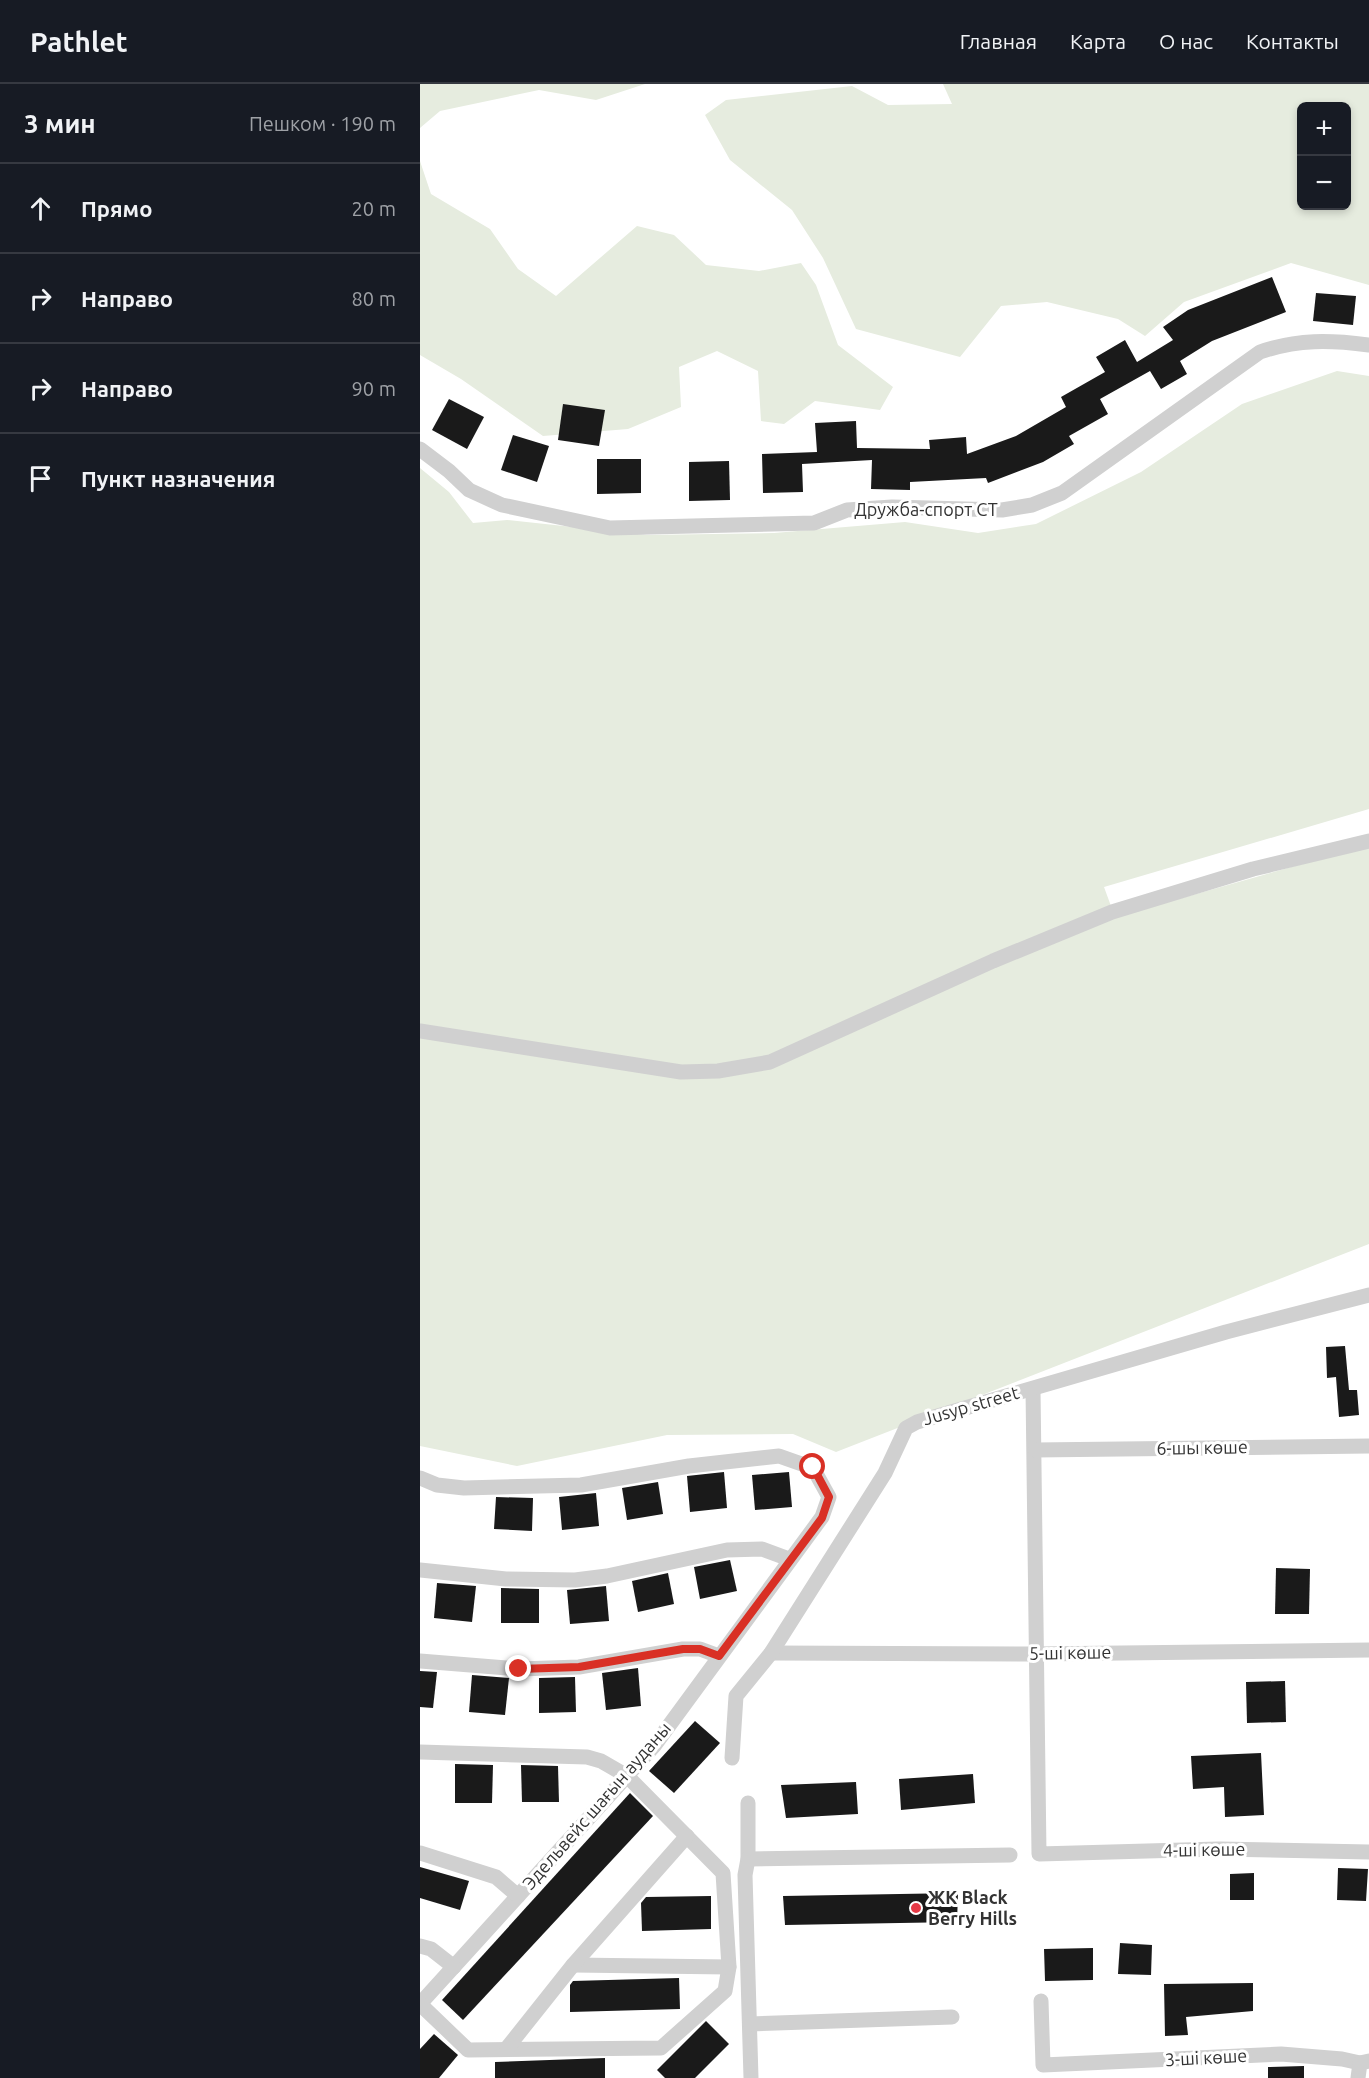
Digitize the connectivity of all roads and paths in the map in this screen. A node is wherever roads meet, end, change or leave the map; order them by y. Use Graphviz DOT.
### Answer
graph roads {
  1 [pos="1369,345"];
  2 [pos="420,448"];
  3 [pos="1369,841"];
  4 [pos="420,1031"];
  5 [pos="1369,1295"];
  6 [pos="1033,1389"];
  7 [pos="1369,1446"];
  8 [pos="1035,1450"];
  9 [pos="420,1478"];
  10 [pos="789,1559"];
  11 [pos="420,1570"];
  12 [pos="1369,1650"];
  13 [pos="771,1653"];
  14 [pos="1036,1654"];
  15 [pos="719,1656"];
  16 [pos="420,1660"];
  17 [pos="420,1752"];
  18 [pos="732,1758"];
  19 [pos="627,1776"];
  20 [pos="748,1803"];
  21 [pos="687,1836"];
  22 [pos="1369,1852"];
  23 [pos="420,1853"];
  24 [pos="1010,1855"];
  25 [pos="748,1859"];
  26 [pos="518,1896"];
  27 [pos="420,1946"];
  28 [pos="573,1965"];
  29 [pos="454,1967"];
  30 [pos="729,1967"];
  31 [pos="1041,2001"];
  32 [pos="420,2004"];
  33 [pos="952,2017"];
  34 [pos="750,2024"];
  35 [pos="507,2048"];
  36 [pos="1362,2067"];
  37 [pos="752,2078"];
  1 -- 2 [label="street, Дружба-спорт СТ"];
  3 -- 4 [label="street"];
  5 -- 6 [label="street, Jusyp street"];
  6 -- 8 [label="street"];
  6 -- 13 [label="street, Jusyp street"];
  7 -- 8 [label="street, 6-шы көше"];
  8 -- 14 [label="street"];
  9 -- 10 [label="street, Эдельвейс шағын ауданы"];
  10 -- 11 [label="street"];
  10 -- 15 [label="street, Эдельвейс шағын ауданы"];
  12 -- 14 [label="street, 5-ші көше"];
  13 -- 14 [label="street, 5-ші көше"];
  13 -- 18 [label="street, Jusyp street"];
  14 -- 22 [label="street, 4-ші көше"];
  15 -- 16 [label="street"];
  15 -- 19 [label="street, Эдельвейс шағын ауданы"];
  17 -- 19 [label="street"];
  19 -- 21 [label="street"];
  19 -- 26 [label="street, Эдельвейс шағын ауданы"];
  20 -- 25 [label="street"];
  21 -- 28 [label="street"];
  21 -- 30 [label="street"];
  23 -- 26 [label="street"];
  24 -- 25 [label="street"];
  25 -- 34 [label="street"];
  26 -- 29 [label="street, Эдельвейс шағын ауданы"];
  27 -- 29 [label="street"];
  28 -- 30 [label="street"];
  28 -- 35 [label="street"];
  29 -- 32 [label="street, Эдельвейс шағын ауданы"];
  30 -- 35 [label="street"];
  31 -- 36 [label="street, 3-ші көше"];
  32 -- 35 [label="street"];
  33 -- 34 [label="street"];
  34 -- 37 [label="street"];
}
